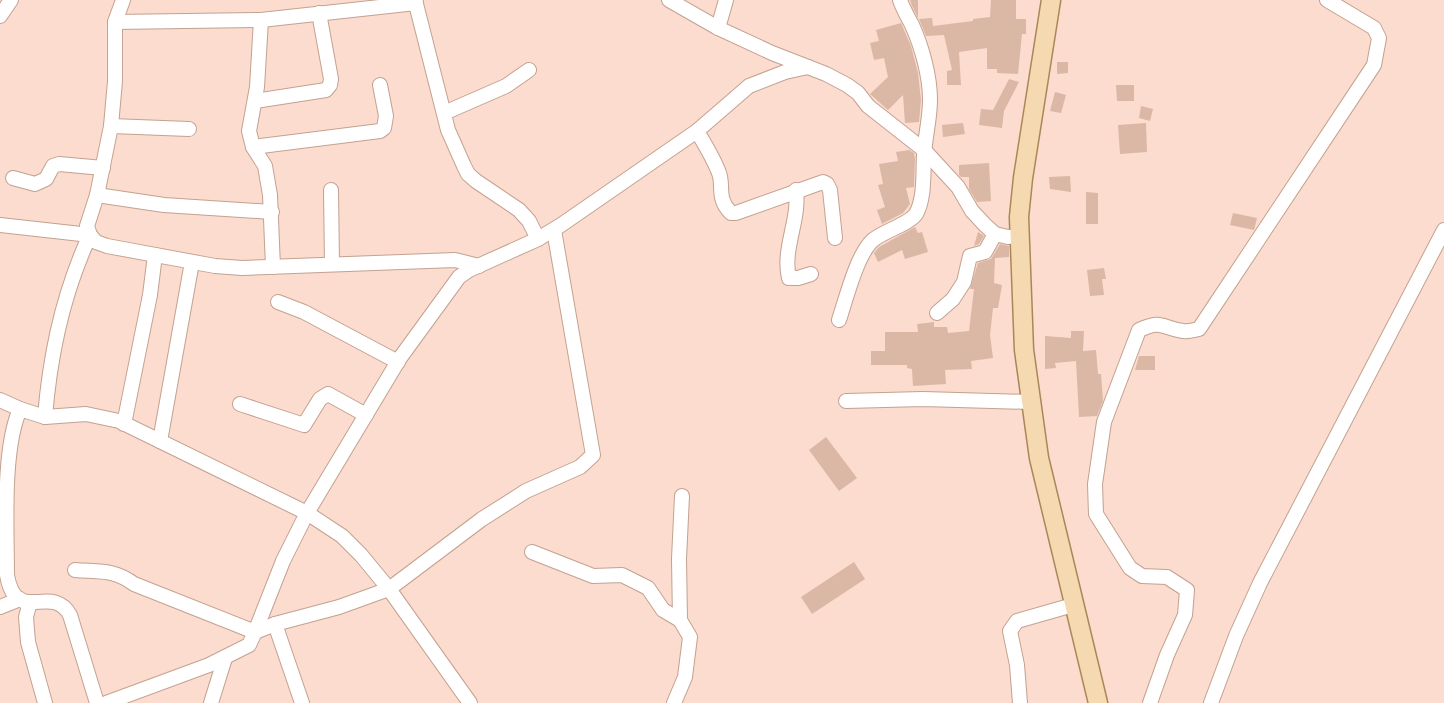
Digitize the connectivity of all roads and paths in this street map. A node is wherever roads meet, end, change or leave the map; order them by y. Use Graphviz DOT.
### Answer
graph roads {
  1 [pos="11,0"];
  2 [pos="123,0"];
  3 [pos="303,0"];
  4 [pos="669,0"];
  5 [pos="726,0"];
  6 [pos="900,0"];
  7 [pos="1051,0"];
  8 [pos="1327,0"];
  9 [pos="416,2"];
  10 [pos="312,14"];
  11 [pos="0,16"];
  12 [pos="261,20"];
  13 [pos="115,22"];
  14 [pos="718,28"];
  15 [pos="808,67"];
  16 [pos="529,70"];
  17 [pos="380,85"];
  18 [pos="255,101"];
  19 [pos="444,113"];
  20 [pos="111,126"];
  21 [pos="189,129"];
  22 [pos="698,131"];
  23 [pos="253,147"];
  24 [pos="924,150"];
  25 [pos="103,168"];
  26 [pos="13,178"];
  27 [pos="331,190"];
  28 [pos="796,190"];
  29 [pos="97,195"];
  30 [pos="272,212"];
  31 [pos="0,225"];
  32 [pos="554,230"];
  33 [pos="1444,230"];
  34 [pos="995,234"];
  35 [pos="90,236"];
  36 [pos="1020,236"];
  37 [pos="835,238"];
  38 [pos="538,239"];
  39 [pos="155,255"];
  40 [pos="192,262"];
  41 [pos="332,264"];
  42 [pos="479,266"];
  43 [pos="273,267"];
  44 [pos="811,274"];
  45 [pos="278,302"];
  46 [pos="937,313"];
  47 [pos="839,320"];
  48 [pos="398,362"];
  49 [pos="0,400"];
  50 [pos="846,401"];
  51 [pos="1031,402"];
  52 [pos="240,405"];
  53 [pos="20,409"];
  54 [pos="366,415"];
  55 [pos="45,417"];
  56 [pos="124,424"];
  57 [pos="160,441"];
  58 [pos="682,496"];
  59 [pos="307,513"];
  60 [pos="532,552"];
  61 [pos="3,562"];
  62 [pos="75,570"];
  63 [pos="389,589"];
  64 [pos="25,601"];
  65 [pos="1073,605"];
  66 [pos="0,607"];
  67 [pos="680,620"];
  68 [pos="275,624"];
  69 [pos="255,632"];
  70 [pos="225,658"];
  71 [pos="45,703"];
  72 [pos="97,703"];
  73 [pos="106,703"];
  74 [pos="211,703"];
  75 [pos="302,703"];
  76 [pos="470,703"];
  77 [pos="675,703"];
  78 [pos="1020,703"];
  79 [pos="1098,703"];
  80 [pos="1150,703"];
  81 [pos="1211,703"];
  1 -- 11 [label="street"];
  2 -- 13 [label="street"];
  3 -- 10 [label="street"];
  4 -- 14 [label="street"];
  5 -- 14 [label="street"];
  6 -- 24 [label="street"];
  7 -- 36 [label="main road"];
  8 -- 80 [label="street"];
  9 -- 10 [label="street"];
  9 -- 19 [label="street"];
  10 -- 12 [label="street"];
  10 -- 18 [label="street"];
  12 -- 13 [label="street"];
  12 -- 18 [label="street"];
  13 -- 20 [label="street"];
  14 -- 15 [label="street"];
  15 -- 22 [label="street"];
  15 -- 24 [label="street"];
  16 -- 19 [label="street"];
  17 -- 23 [label="street"];
  18 -- 23 [label="street"];
  19 -- 38 [label="street"];
  20 -- 21 [label="street"];
  20 -- 25 [label="street"];
  22 -- 28 [label="street"];
  22 -- 32 [label="street"];
  23 -- 30 [label="street"];
  24 -- 34 [label="street"];
  24 -- 47 [label="street"];
  25 -- 26 [label="street"];
  25 -- 29 [label="street"];
  27 -- 41 [label="street"];
  28 -- 37 [label="street"];
  28 -- 44 [label="street"];
  29 -- 30 [label="street"];
  29 -- 35 [label="street"];
  30 -- 43 [label="street"];
  31 -- 35 [label="street"];
  32 -- 38 [label="street"];
  32 -- 63 [label="street"];
  33 -- 81 [label="street"];
  34 -- 36 [label="street"];
  34 -- 46 [label="street"];
  35 -- 39 [label="street"];
  35 -- 55 [label="street"];
  36 -- 51 [label="main road"];
  38 -- 42 [label="street"];
  39 -- 40 [label="street"];
  39 -- 56 [label="street"];
  40 -- 43 [label="street"];
  40 -- 57 [label="street"];
  41 -- 42 [label="street"];
  41 -- 43 [label="street"];
  42 -- 48 [label="street"];
  45 -- 48 [label="street"];
  48 -- 54 [label="street"];
  49 -- 53 [label="street"];
  50 -- 51 [label="street"];
  51 -- 65 [label="main road"];
  52 -- 54 [label="street"];
  53 -- 55 [label="street"];
  53 -- 61 [label="street"];
  54 -- 59 [label="street"];
  55 -- 56 [label="street"];
  56 -- 57 [label="street"];
  57 -- 59 [label="street"];
  58 -- 67 [label="street"];
  59 -- 63 [label="street"];
  59 -- 69 [label="street"];
  60 -- 67 [label="street"];
  61 -- 64 [label="street"];
  62 -- 69 [label="street"];
  63 -- 68 [label="street"];
  63 -- 76 [label="street"];
  64 -- 66 [label="street"];
  64 -- 71 [label="street"];
  64 -- 72 [label="street"];
  65 -- 78 [label="street"];
  65 -- 79 [label="main road"];
  67 -- 77 [label="street"];
  68 -- 69 [label="street"];
  68 -- 75 [label="street"];
  69 -- 70 [label="street"];
  70 -- 73 [label="street"];
  70 -- 74 [label="street"];
}
